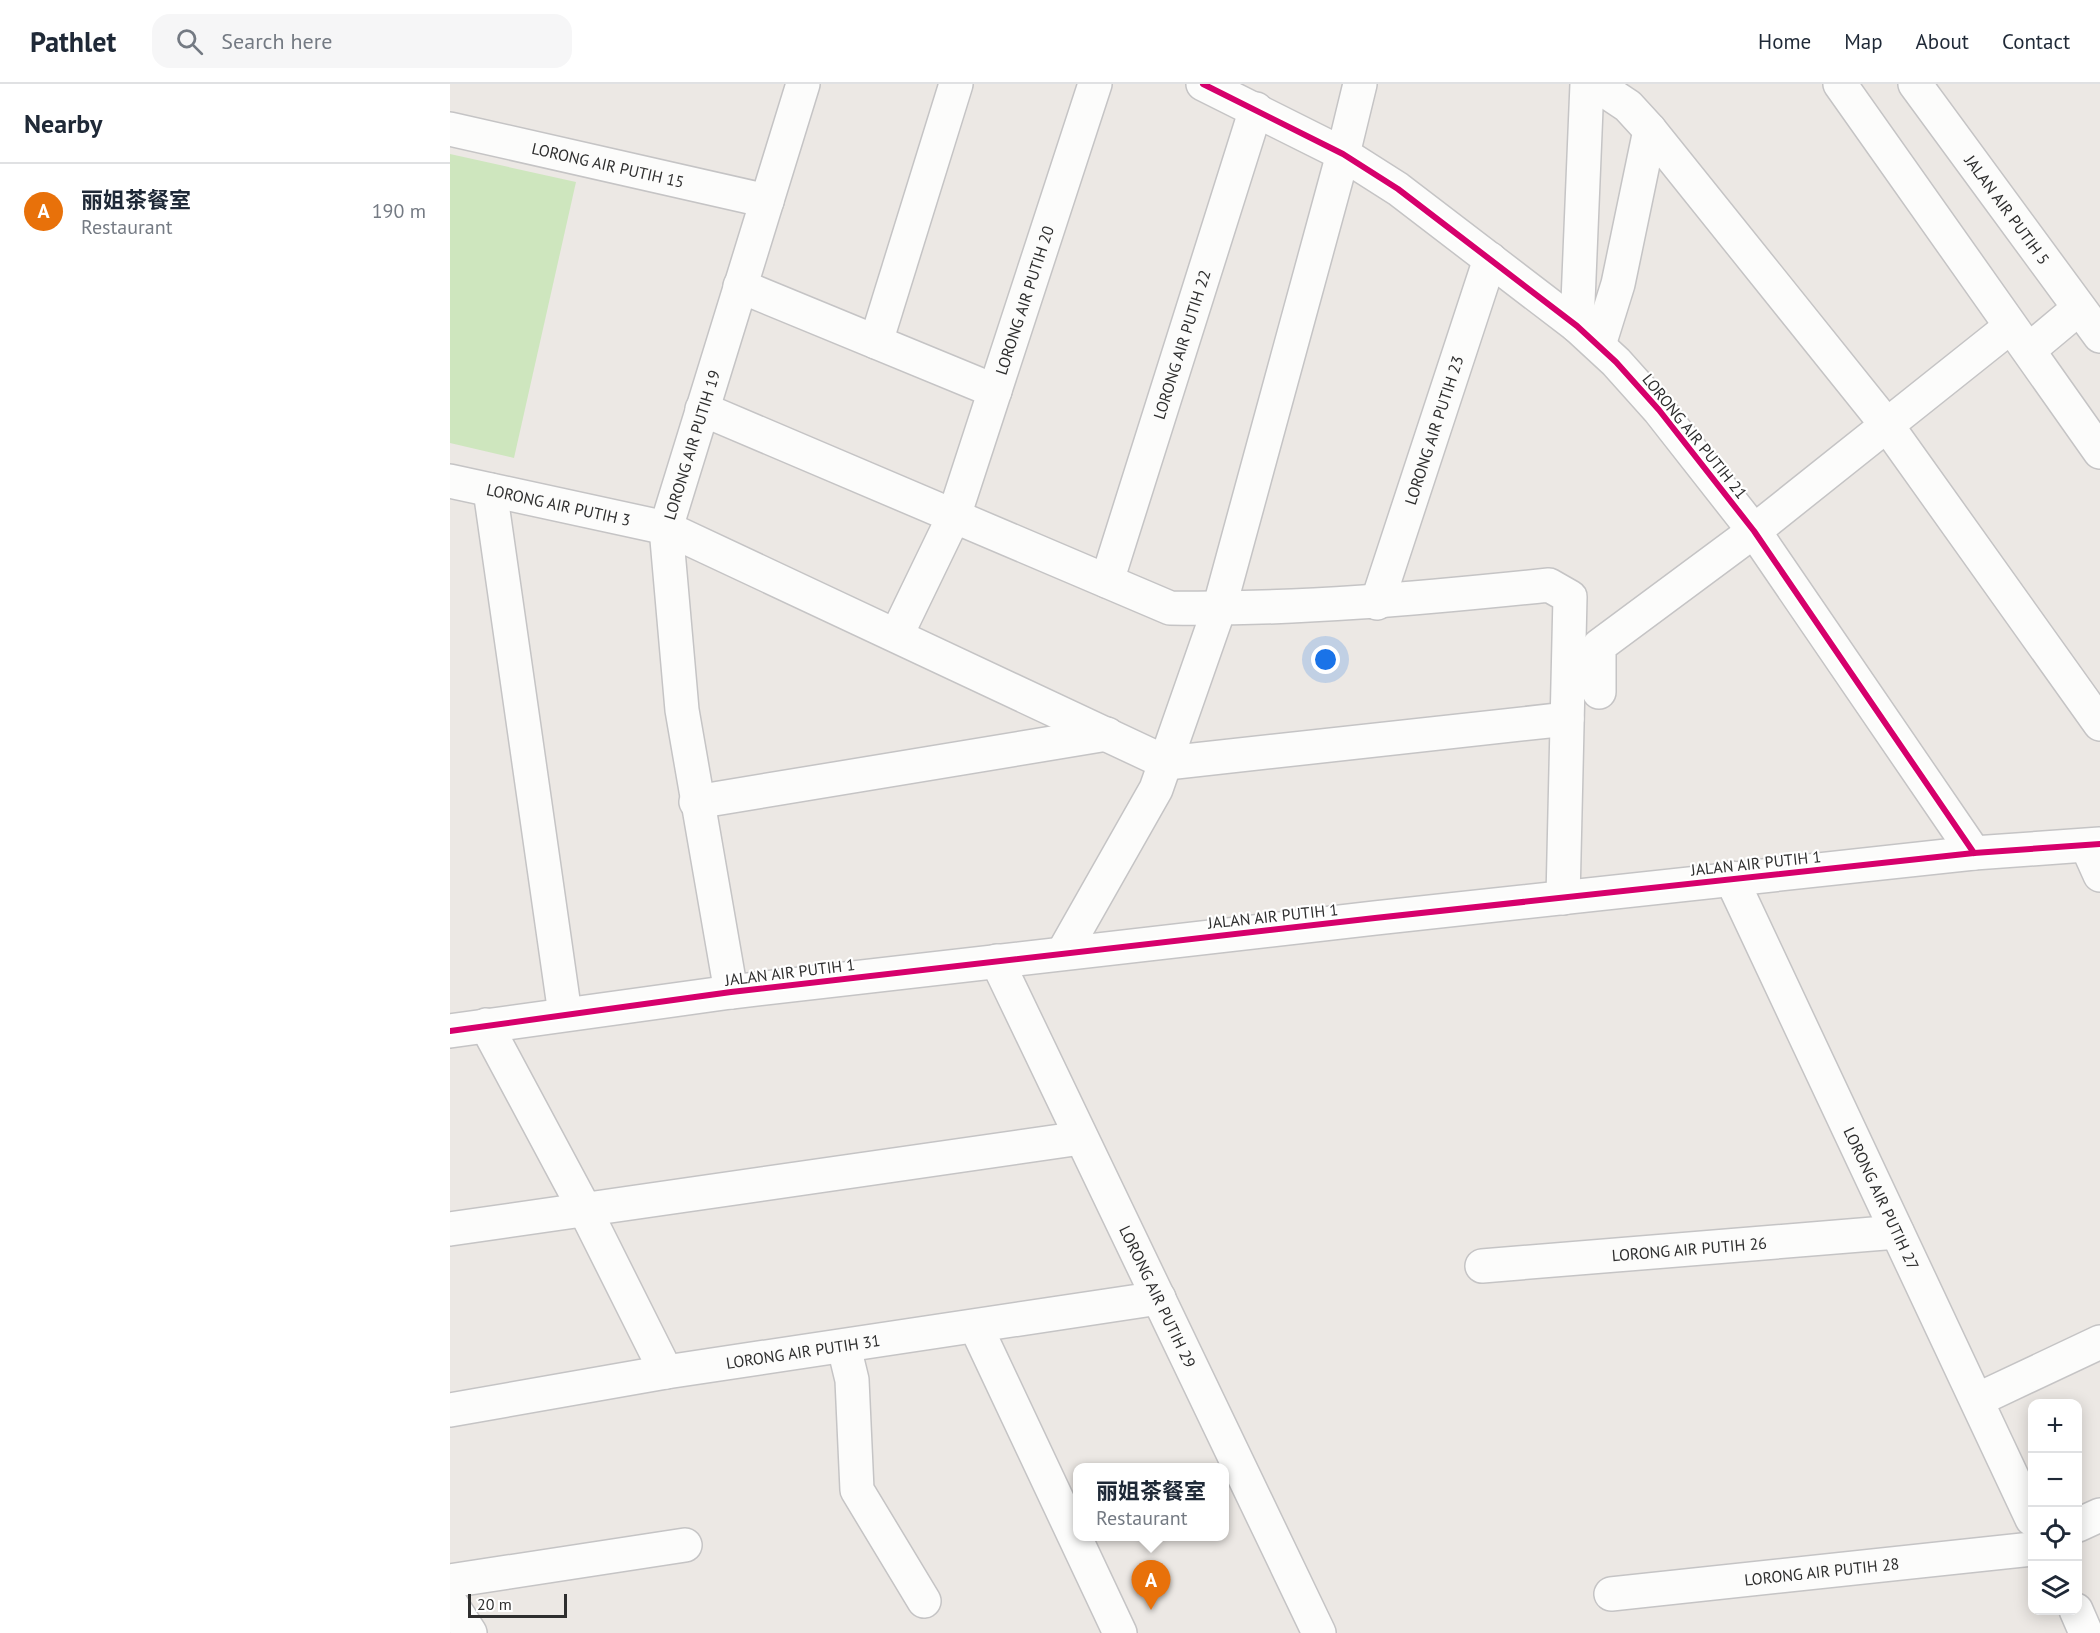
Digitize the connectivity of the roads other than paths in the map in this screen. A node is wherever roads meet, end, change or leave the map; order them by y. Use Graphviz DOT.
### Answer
graph roads {
  1 [pos="803,84"];
  2 [pos="956,84"];
  3 [pos="1095,84"];
  4 [pos="1203,84"];
  5 [pos="1360,84"];
  6 [pos="1587,84"];
  7 [pos="1595,84"];
  8 [pos="1840,84"];
  9 [pos="1915,84"];
  10 [pos="1256,109"];
  11 [pos="450,129"];
  12 [pos="1650,130"];
  13 [pos="1343,154"];
  14 [pos="766,201"];
  15 [pos="1490,259"];
  16 [pos="740,286"];
  17 [pos="2078,309"];
  18 [pos="1588,336"];
  19 [pos="2100,336"];
  20 [pos="2019,338"];
  21 [pos="876,342"];
  22 [pos="995,391"];
  23 [pos="702,409"];
  24 [pos="1886,424"];
  25 [pos="2100,452"];
  26 [pos="450,481"];
  27 [pos="490,490"];
  28 [pos="954,516"];
  29 [pos="666,528"];
  30 [pos="1754,531"];
  31 [pos="1107,581"];
  32 [pos="1377,603"];
  33 [pos="1219,609"];
  34 [pos="897,634"];
  35 [pos="1599,692"];
  36 [pos="1567,719"];
  37 [pos="2100,723"];
  38 [pos="1107,734"];
  39 [pos="1167,763"];
  40 [pos="696,802"];
  41 [pos="1974,853"];
  42 [pos="2096,855"];
  43 [pos="1731,878"];
  44 [pos="1563,898"];
  45 [pos="1063,953"];
  46 [pos="997,961"];
  47 [pos="730,992"];
  48 [pos="566,1014"];
  49 [pos="486,1025"];
  50 [pos="450,1031"];
  51 [pos="1081,1138"];
  52 [pos="585,1210"];
  53 [pos="450,1229"];
  54 [pos="1897,1232"];
  55 [pos="1482,1266"];
  56 [pos="1159,1298"];
  57 [pos="976,1327"];
  58 [pos="2100,1342"];
  59 [pos="844,1347"];
  60 [pos="666,1372"];
  61 [pos="1977,1400"];
  62 [pos="450,1410"];
  63 [pos="2028,1510"];
  64 [pos="2100,1515"];
  65 [pos="2082,1524"];
  66 [pos="1073,1533"];
  67 [pos="1077,1541"];
  68 [pos="685,1545"];
  69 [pos="2028,1549"];
  70 [pos="450,1581"];
  71 [pos="1611,1594"];
  72 [pos="924,1601"];
  73 [pos="450,1602"];
  74 [pos="2078,1615"];
  75 [pos="470,1633"];
  76 [pos="1120,1633"];
  77 [pos="1319,1633"];
  78 [pos="2086,1633"];
  1 -- 14 [label="street, LORONG AIR PUTIH 19"];
  2 -- 21 [label="street"];
  3 -- 22 [label="street, LORONG AIR PUTIH 20"];
  4 -- 10 [label="street, LORONG AIR PUTIH 21"];
  5 -- 13 [label="street"];
  6 -- 18 [label="street"];
  7 -- 12 [label="street"];
  8 -- 20 [label="street"];
  9 -- 17 [label="street, JALAN AIR PUTIH 5"];
  10 -- 13 [label="street, LORONG AIR PUTIH 21"];
  10 -- 31 [label="street, LORONG AIR PUTIH 22"];
  11 -- 14 [label="street, LORONG AIR PUTIH 15"];
  12 -- 18 [label="street"];
  12 -- 24 [label="street"];
  13 -- 15 [label="street, LORONG AIR PUTIH 21"];
  13 -- 33 [label="street"];
  14 -- 16 [label="street, LORONG AIR PUTIH 19"];
  15 -- 18 [label="street, LORONG AIR PUTIH 21"];
  15 -- 32 [label="street, LORONG AIR PUTIH 23"];
  16 -- 21 [label="street"];
  16 -- 23 [label="street, LORONG AIR PUTIH 19"];
  17 -- 19 [label="street, JALAN AIR PUTIH 5"];
  17 -- 20 [label="street"];
  18 -- 30 [label="street, LORONG AIR PUTIH 21"];
  20 -- 24 [label="street"];
  20 -- 25 [label="street"];
  21 -- 22 [label="street"];
  22 -- 28 [label="street, LORONG AIR PUTIH 20"];
  23 -- 28 [label="street"];
  23 -- 29 [label="street, LORONG AIR PUTIH 19"];
  24 -- 30 [label="street"];
  24 -- 37 [label="street"];
  26 -- 27 [label="street, LORONG AIR PUTIH 3"];
  27 -- 29 [label="street, LORONG AIR PUTIH 3"];
  27 -- 48 [label="street"];
  28 -- 31 [label="street"];
  28 -- 34 [label="street, LORONG AIR PUTIH 20"];
  29 -- 34 [label="street, LORONG AIR PUTIH 3"];
  29 -- 40 [label="street, LORONG AIR PUTIH 19"];
  30 -- 35 [label="street"];
  30 -- 41 [label="street, LORONG AIR PUTIH 21"];
  31 -- 33 [label="street"];
  32 -- 33 [label="street"];
  32 -- 36 [label="street"];
  33 -- 39 [label="street"];
  34 -- 38 [label="street, LORONG AIR PUTIH 3"];
  36 -- 39 [label="street"];
  36 -- 44 [label="street"];
  38 -- 39 [label="street, LORONG AIR PUTIH 3"];
  38 -- 40 [label="street"];
  39 -- 45 [label="street"];
  40 -- 47 [label="street, LORONG AIR PUTIH 19"];
  41 -- 42 [label="street, JALAN AIR PUTIH 1"];
  41 -- 43 [label="street, JALAN AIR PUTIH 1"];
  43 -- 44 [label="street, JALAN AIR PUTIH 1"];
  43 -- 54 [label="street, LORONG AIR PUTIH 27"];
  44 -- 45 [label="street, JALAN AIR PUTIH 1"];
  45 -- 46 [label="street, JALAN AIR PUTIH 1"];
  46 -- 47 [label="street, JALAN AIR PUTIH 1"];
  46 -- 51 [label="street, LORONG AIR PUTIH 29"];
  47 -- 48 [label="street, JALAN AIR PUTIH 1"];
  48 -- 49 [label="street, JALAN AIR PUTIH 1"];
  49 -- 50 [label="street, JALAN AIR PUTIH 1"];
  49 -- 52 [label="street"];
  51 -- 52 [label="street"];
  51 -- 56 [label="street, LORONG AIR PUTIH 29"];
  52 -- 53 [label="street"];
  52 -- 60 [label="street"];
  54 -- 55 [label="street, LORONG AIR PUTIH 26"];
  54 -- 61 [label="street, LORONG AIR PUTIH 27"];
  56 -- 57 [label="street, LORONG AIR PUTIH 31"];
  56 -- 77 [label="street, LORONG AIR PUTIH 29"];
  57 -- 59 [label="street, LORONG AIR PUTIH 31"];
  57 -- 66 [label="street"];
  58 -- 61 [label="street"];
  59 -- 60 [label="street, LORONG AIR PUTIH 31"];
  59 -- 72 [label="street"];
  60 -- 62 [label="street, LORONG AIR PUTIH 31"];
  61 -- 63 [label="street, LORONG AIR PUTIH 27"];
  64 -- 65 [label="street"];
  67 -- 76 [label="street"];
  68 -- 70 [label="street"];
  69 -- 71 [label="street, LORONG AIR PUTIH 28"];
  73 -- 75 [label="street"];
  74 -- 78 [label="street"];
}
